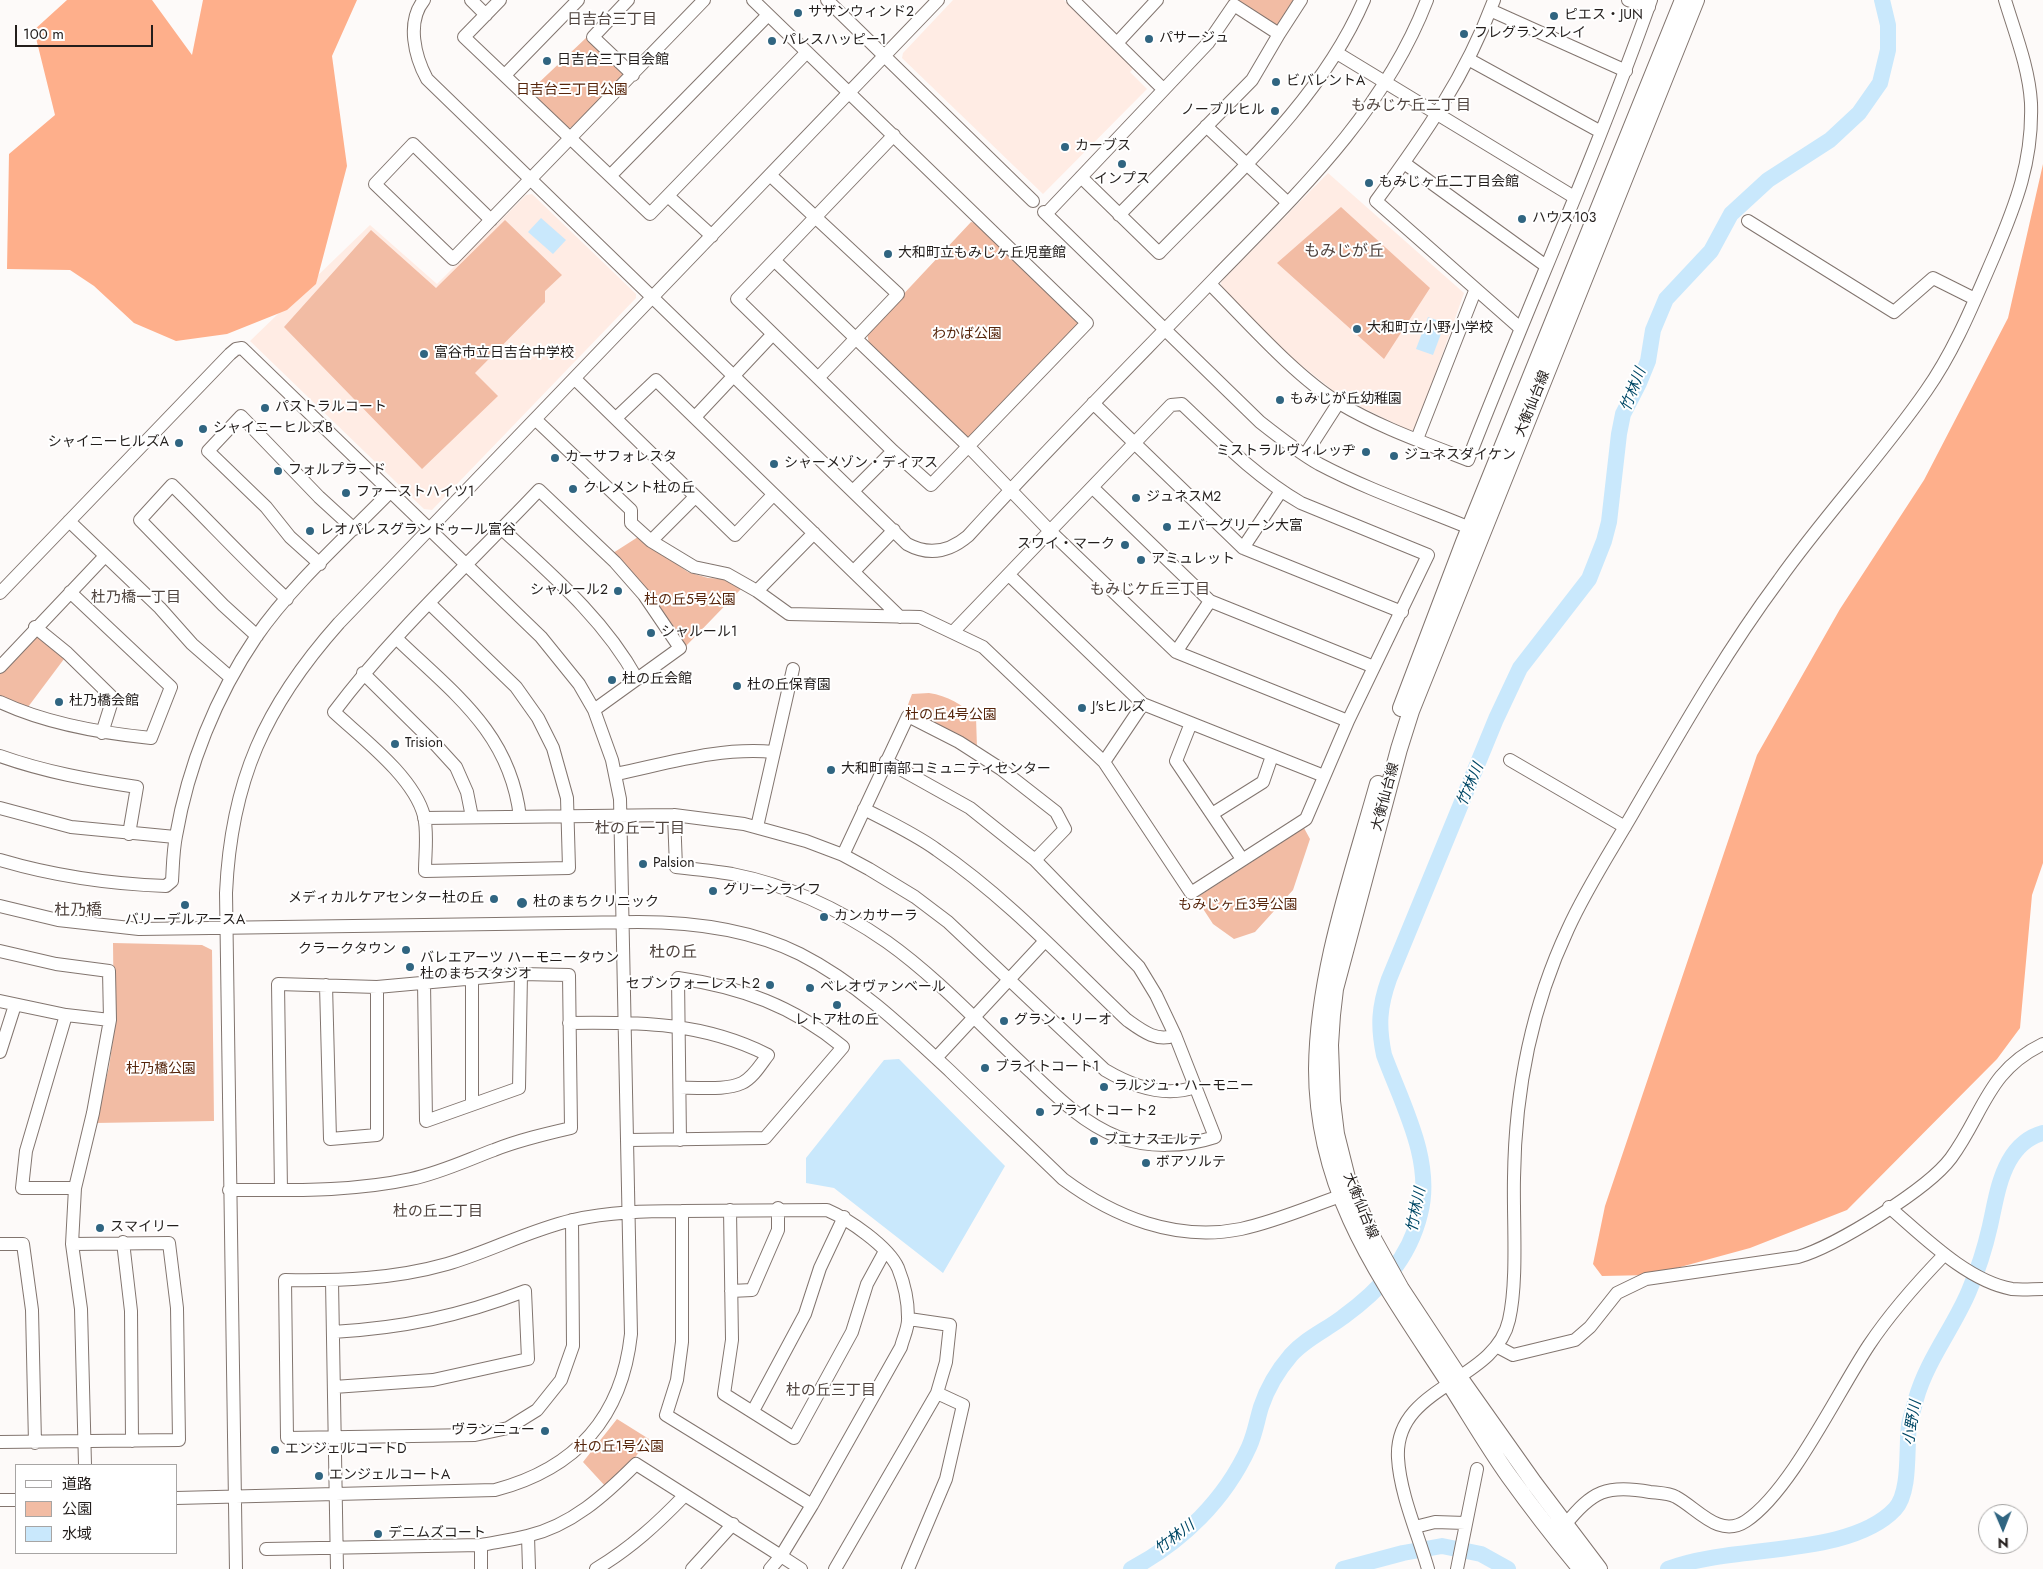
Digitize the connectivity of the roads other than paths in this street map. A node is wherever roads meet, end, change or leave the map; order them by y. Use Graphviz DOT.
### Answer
graph roads {
  1 [pos="424,0"];
  2 [pos="471,0"];
  3 [pos="500,0"];
  4 [pos="578,0"];
  5 [pos="628,0"];
  6 [pos="704,0"];
  7 [pos="753,0"];
  8 [pos="827,0"];
  9 [pos="938,0"];
  10 [pos="1157,0"];
  11 [pos="1301,0"];
  12 [pos="1427,0"];
  13 [pos="1628,0"];
  14 [pos="1683,0"];
  15 [pos="1696,0"];
  16 [pos="2005,0"];
  17 [pos="1077,1"];
  18 [pos="1362,1"];
  19 [pos="1650,4"];
  20 [pos="1492,5"];
  21 [pos="486,14"];
  22 [pos="768,15"];
  23 [pos="1279,34"];
  24 [pos="1117,43"];
  25 [pos="807,52"];
  26 [pos="1337,53"];
  27 [pos="885,56"];
  28 [pos="1468,59"];
  29 [pos="1626,71"];
  30 [pos="506,75"];
  31 [pos="633,75"];
  32 [pos="1386,82"];
  33 [pos="1163,89"];
  34 [pos="850,93"];
  35 [pos="1439,113"];
  36 [pos="1206,126"];
  37 [pos="1601,132"];
  38 [pos="894,135"];
  39 [pos="571,138"];
  40 [pos="1404,163"];
  41 [pos="1246,164"];
  42 [pos="770,175"];
  43 [pos="610,176"];
  44 [pos="1081,177"];
  45 [pos="530,179"];
  46 [pos="668,196"];
  47 [pos="1574,197"];
  48 [pos="1032,201"];
  49 [pos="1288,203"];
  50 [pos="1119,214"];
  51 [pos="816,217"];
  52 [pos="491,220"];
  53 [pos="1748,221"];
  54 [pos="712,236"];
  55 [pos="775,261"];
  56 [pos="1546,266"];
  57 [pos="1210,284"];
  58 [pos="1475,291"];
  59 [pos="654,297"];
  60 [pos="1975,299"];
  61 [pos="1520,328"];
  62 [pos="1166,329"];
  63 [pos="772,335"];
  64 [pos="856,338"];
  65 [pos="735,376"];
  66 [pos="818,378"];
  67 [pos="575,379"];
  68 [pos="1339,402"];
  69 [pos="1093,403"];
  70 [pos="694,417"];
  71 [pos="616,418"];
  72 [pos="535,419"];
  73 [pos="1417,439"];
  74 [pos="1135,444"];
  75 [pos="969,447"];
  76 [pos="892,451"];
  77 [pos="1305,455"];
  78 [pos="1092,488"];
  79 [pos="1010,489"];
  80 [pos="853,491"];
  81 [pos="1281,491"];
  82 [pos="390,492"];
  83 [pos="773,495"];
  84 [pos="696,497"];
  85 [pos="69,521"];
  86 [pos="430,528"];
  87 [pos="354,529"];
  88 [pos="502,529"];
  89 [pos="894,530"];
  90 [pos="1050,530"];
  91 [pos="1476,530"];
  92 [pos="814,533"];
  93 [pos="651,541"];
  94 [pos="1243,548"];
  95 [pos="105,556"];
  96 [pos="320,564"];
  97 [pos="466,565"];
  98 [pos="854,571"];
  99 [pos="1009,576"];
  100 [pos="757,591"];
  101 [pos="70,592"];
  102 [pos="0,593"];
  103 [pos="287,599"];
  104 [pos="1210,601"];
  105 [pos="429,603"];
  106 [pos="1402,612"];
  107 [pos="900,617"];
  108 [pos="35,628"];
  109 [pos="953,632"];
  110 [pos="257,636"];
  111 [pos="396,638"];
  112 [pos="1176,652"];
  113 [pos="0,667"];
  114 [pos="1374,667"];
  115 [pos="793,669"];
  116 [pos="363,673"];
  117 [pos="230,678"];
  118 [pos="637,680"];
  119 [pos="0,702"];
  120 [pos="1143,704"];
  121 [pos="594,710"];
  122 [pos="1348,720"];
  123 [pos="1191,723"];
  124 [pos="102,733"];
  125 [pos="774,752"];
  126 [pos="0,756"];
  127 [pos="1272,756"];
  128 [pos="1510,760"];
  129 [pos="886,762"];
  130 [pos="1104,762"];
  131 [pos="616,774"];
  132 [pos="1324,776"];
  133 [pos="0,808"];
  134 [pos="864,809"];
  135 [pos="622,814"];
  136 [pos="1212,814"];
  137 [pos="674,815"];
  138 [pos="568,816"];
  139 [pos="472,817"];
  140 [pos="520,817"];
  141 [pos="424,818"];
  142 [pos="757,827"];
  143 [pos="1626,827"];
  144 [pos="129,834"];
  145 [pos="175,836"];
  146 [pos="843,855"];
  147 [pos="1242,859"];
  148 [pos="0,860"];
  149 [pos="1035,860"];
  150 [pos="0,906"];
  151 [pos="625,922"];
  152 [pos="226,929"];
  153 [pos="1044,942"];
  154 [pos="0,951"];
  155 [pos="521,974"];
  156 [pos="472,979"];
  157 [pos="1010,979"];
  158 [pos="424,982"];
  159 [pos="326,986"];
  160 [pos="377,987"];
  161 [pos="0,1001"];
  162 [pos="15,1005"];
  163 [pos="66,1015"];
  164 [pos="973,1018"];
  165 [pos="110,1020"];
  166 [pos="626,1022"];
  167 [pos="570,1023"];
  168 [pos="679,1026"];
  169 [pos="1175,1035"];
  170 [pos="2043,1044"];
  171 [pos="0,1052"];
  172 [pos="936,1058"];
  173 [pos="1195,1087"];
  174 [pos="680,1088"];
  175 [pos="472,1104"];
  176 [pos="629,1140"];
  177 [pos="680,1140"];
  178 [pos="75,1188"];
  179 [pos="229,1190"];
  180 [pos="281,1190"];
  181 [pos="1346,1194"];
  182 [pos="1889,1207"];
  183 [pos="778,1208"];
  184 [pos="730,1210"];
  185 [pos="629,1211"];
  186 [pos="682,1211"];
  187 [pos="844,1217"];
  188 [pos="572,1220"];
  189 [pos="123,1242"];
  190 [pos="0,1244"];
  191 [pos="72,1244"];
  192 [pos="885,1251"];
  193 [pos="1944,1254"];
  194 [pos="332,1280"];
  195 [pos="2043,1289"];
  196 [pos="731,1291"];
  197 [pos="909,1319"];
  198 [pos="333,1332"];
  199 [pos="1498,1347"];
  200 [pos="1454,1380"];
  201 [pos="334,1387"];
  202 [pos="937,1393"];
  203 [pos="753,1411"];
  204 [pos="335,1437"];
  205 [pos="132,1441"];
  206 [pos="0,1442"];
  207 [pos="35,1443"];
  208 [pos="85,1443"];
  209 [pos="85,1464"];
  210 [pos="1477,1469"];
  211 [pos="335,1494"];
  212 [pos="685,1495"];
  213 [pos="235,1497"];
  214 [pos="178,1498"];
  215 [pos="0,1500"];
  216 [pos="15,1500"];
  217 [pos="812,1505"];
  218 [pos="733,1524"];
  219 [pos="1565,1525"];
  220 [pos="1465,1526"];
  221 [pos="1416,1530"];
  222 [pos="528,1536"];
  223 [pos="481,1545"];
  224 [pos="337,1547"];
  225 [pos="266,1549"];
  226 [pos="781,1556"];
  227 [pos="1587,1565"];
  228 [pos="1457,1566"];
  229 [pos="1427,1567"];
  230 [pos="236,1569"];
  231 [pos="337,1569"];
  232 [pos="481,1569"];
  233 [pos="529,1569"];
  234 [pos="596,1569"];
  235 [pos="692,1569"];
  236 [pos="770,1569"];
  237 [pos="801,1569"];
  238 [pos="835,1569"];
  239 [pos="908,1569"];
  1 -- 45 [label="street"];
  2 -- 21 [label="street"];
  3 -- 21 [label="street"];
  4 -- 30 [label="street"];
  5 -- 31 [label="street"];
  6 -- 31 [label="street"];
  7 -- 22 [label="street"];
  8 -- 27 [label="street"];
  9 -- 27 [label="street"];
  10 -- 24 [label="street"];
  11 -- 23 [label="street"];
  12 -- 32 [label="street"];
  13 -- 19 [label="street"];
  14 -- 91 [label="main road, 大衡仙台線"];
  15 -- 91 [label="main road, 大衡仙台線"];
  16 -- 60 [label="street"];
  17 -- 24 [label="street"];
  18 -- 26 [label="street"];
  19 -- 29 [label="street"];
  20 -- 28 [label="street"];
  20 -- 29 [label="street"];
  21 -- 30 [label="street"];
  22 -- 25 [label="street"];
  22 -- 43 [label="street"];
  23 -- 33 [label="street"];
  23 -- 36 [label="street"];
  24 -- 33 [label="street"];
  25 -- 34 [label="street"];
  25 -- 46 [label="street"];
  26 -- 32 [label="street"];
  26 -- 41 [label="street"];
  27 -- 34 [label="street"];
  27 -- 48 [label="street"];
  28 -- 35 [label="street"];
  28 -- 37 [label="street"];
  29 -- 37 [label="street"];
  30 -- 39 [label="street"];
  31 -- 39 [label="street"];
  32 -- 35 [label="street"];
  32 -- 49 [label="street"];
  33 -- 44 [label="street"];
  34 -- 38 [label="street"];
  34 -- 42 [label="street"];
  35 -- 40 [label="street"];
  35 -- 47 [label="street"];
  36 -- 41 [label="street"];
  36 -- 50 [label="street"];
  37 -- 47 [label="street"];
  38 -- 51 [label="street"];
  38 -- 75 [label="street"];
  39 -- 43 [label="street"];
  39 -- 45 [label="street"];
  40 -- 56 [label="street"];
  40 -- 58 [label="street"];
  41 -- 49 [label="street"];
  41 -- 50 [label="street"];
  42 -- 51 [label="street"];
  42 -- 54 [label="street"];
  43 -- 46 [label="street"];
  44 -- 50 [label="street"];
  44 -- 62 [label="street"];
  45 -- 52 [label="street"];
  45 -- 59 [label="street"];
  46 -- 54 [label="street"];
  47 -- 56 [label="street"];
  49 -- 57 [label="street"];
  51 -- 55 [label="street"];
  51 -- 64 [label="street"];
  52 -- 52 [label="street"];
  53 -- 60 [label="street"];
  54 -- 59 [label="street"];
  55 -- 63 [label="street"];
  55 -- 64 [label="street"];
  56 -- 61 [label="street"];
  57 -- 62 [label="street"];
  57 -- 68 [label="street"];
  58 -- 61 [label="street"];
  58 -- 73 [label="street"];
  59 -- 65 [label="street"];
  59 -- 67 [label="street"];
  60 -- 143 [label="street"];
  61 -- 73 [label="street"];
  62 -- 69 [label="street"];
  62 -- 77 [label="street"];
  63 -- 65 [label="street"];
  63 -- 66 [label="street"];
  64 -- 66 [label="street"];
  64 -- 75 [label="street"];
  65 -- 70 [label="street"];
  65 -- 80 [label="street"];
  66 -- 76 [label="street"];
  67 -- 71 [label="street"];
  67 -- 72 [label="street"];
  68 -- 73 [label="street"];
  68 -- 77 [label="street"];
  69 -- 74 [label="street"];
  69 -- 79 [label="street"];
  70 -- 71 [label="street"];
  70 -- 83 [label="street"];
  71 -- 84 [label="street"];
  72 -- 86 [label="street"];
  72 -- 93 [label="street"];
  74 -- 78 [label="street"];
  74 -- 81 [label="street"];
  74 -- 94 [label="street"];
  75 -- 76 [label="street"];
  75 -- 79 [label="street"];
  76 -- 80 [label="street"];
  77 -- 91 [label="street"];
  78 -- 90 [label="street"];
  78 -- 104 [label="street"];
  79 -- 89 [label="street"];
  79 -- 90 [label="street"];
  80 -- 89 [label="street"];
  81 -- 94 [label="street"];
  81 -- 106 [label="street"];
  82 -- 85 [label="street"];
  82 -- 86 [label="street"];
  82 -- 87 [label="street"];
  83 -- 84 [label="street"];
  83 -- 92 [label="street"];
  84 -- 93 [label="street"];
  85 -- 95 [label="street"];
  85 -- 102 [label="street"];
  86 -- 97 [label="street"];
  86 -- 152 [label="street"];
  87 -- 96 [label="street"];
  87 -- 96 [label="street"];
  88 -- 97 [label="street"];
  88 -- 118 [label="street"];
  88 -- 118 [label="street"];
  89 -- 98 [label="street"];
  90 -- 99 [label="street"];
  90 -- 112 [label="street"];
  91 -- 181 [label="main road, 大衡仙台線"];
  92 -- 98 [label="street"];
  92 -- 100 [label="street"];
  93 -- 100 [label="street"];
  94 -- 106 [label="street"];
  95 -- 101 [label="street"];
  95 -- 117 [label="street"];
  96 -- 103 [label="street"];
  97 -- 105 [label="street"];
  97 -- 121 [label="street"];
  98 -- 107 [label="street"];
  99 -- 109 [label="street"];
  99 -- 120 [label="street"];
  100 -- 107 [label="street"];
  101 -- 108 [label="street"];
  101 -- 124 [label="street"];
  103 -- 110 [label="street"];
  103 -- 110 [label="street"];
  104 -- 112 [label="street"];
  104 -- 114 [label="street"];
  105 -- 111 [label="street"];
  105 -- 138 [label="street"];
  106 -- 114 [label="street"];
  107 -- 109 [label="street"];
  108 -- 113 [label="street"];
  108 -- 124 [label="street"];
  109 -- 130 [label="street"];
  110 -- 117 [label="street"];
  111 -- 116 [label="street"];
  111 -- 140 [label="street"];
  112 -- 122 [label="street"];
  114 -- 122 [label="street"];
  115 -- 125 [label="street"];
  116 -- 139 [label="street"];
  116 -- 141 [label="street"];
  117 -- 145 [label="street"];
  118 -- 121 [label="street"];
  119 -- 124 [label="street"];
  120 -- 123 [label="street"];
  120 -- 130 [label="street"];
  121 -- 131 [label="street"];
  122 -- 132 [label="street"];
  123 -- 127 [label="street"];
  123 -- 136 [label="street"];
  125 -- 131 [label="street"];
  125 -- 142 [label="street"];
  126 -- 144 [label="street"];
  127 -- 132 [label="street"];
  127 -- 136 [label="street"];
  128 -- 143 [label="street"];
  129 -- 134 [label="street"];
  129 -- 149 [label="street"];
  129 -- 149 [label="street"];
  130 -- 147 [label="street"];
  131 -- 135 [label="street"];
  132 -- 147 [label="street"];
  133 -- 144 [label="street"];
  134 -- 146 [label="street"];
  134 -- 153 [label="street"];
  135 -- 137 [label="street"];
  135 -- 138 [label="street"];
  135 -- 151 [label="street"];
  136 -- 147 [label="street"];
  137 -- 142 [label="street"];
  137 -- 164 [label="street"];
  138 -- 140 [label="street"];
  138 -- 141 [label="street"];
  139 -- 140 [label="street"];
  139 -- 141 [label="street"];
  142 -- 146 [label="street"];
  143 -- 199 [label="street"];
  144 -- 145 [label="street"];
  145 -- 148 [label="street"];
  146 -- 157 [label="street"];
  149 -- 169 [label="street"];
  150 -- 152 [label="street"];
  151 -- 152 [label="street"];
  151 -- 166 [label="street"];
  151 -- 172 [label="street"];
  152 -- 179 [label="street"];
  153 -- 157 [label="street"];
  153 -- 169 [label="street"];
  154 -- 165 [label="street"];
  155 -- 156 [label="street"];
  155 -- 167 [label="street"];
  155 -- 175 [label="street"];
  156 -- 158 [label="street"];
  156 -- 175 [label="street"];
  157 -- 164 [label="street"];
  157 -- 173 [label="street"];
  158 -- 160 [label="street"];
  158 -- 175 [label="street"];
  159 -- 160 [label="street"];
  159 -- 160 [label="street"];
  159 -- 180 [label="street"];
  161 -- 162 [label="street"];
  162 -- 163 [label="street"];
  162 -- 171 [label="street"];
  163 -- 165 [label="street"];
  163 -- 178 [label="street"];
  164 -- 172 [label="street"];
  164 -- 173 [label="street"];
  165 -- 178 [label="street"];
  166 -- 167 [label="street"];
  166 -- 168 [label="street"];
  166 -- 176 [label="street"];
  167 -- 180 [label="street"];
  168 -- 174 [label="street"];
  168 -- 174 [label="street"];
  168 -- 177 [label="street"];
  169 -- 173 [label="street"];
  170 -- 182 [label="street"];
  172 -- 181 [label="street"];
  174 -- 177 [label="street"];
  176 -- 177 [label="street"];
  176 -- 185 [label="street"];
  178 -- 191 [label="street"];
  179 -- 180 [label="street"];
  179 -- 213 [label="street"];
  181 -- 200 [label="main road, 大衡仙台線"];
  182 -- 193 [label="street"];
  182 -- 199 [label="street"];
  183 -- 184 [label="street"];
  183 -- 187 [label="street"];
  183 -- 196 [label="street"];
  184 -- 186 [label="street"];
  184 -- 196 [label="street"];
  185 -- 186 [label="street"];
  185 -- 188 [label="street"];
  185 -- 211 [label="street"];
  186 -- 217 [label="street"];
  187 -- 192 [label="street"];
  187 -- 203 [label="street"];
  188 -- 194 [label="street"];
  188 -- 204 [label="street"];
  189 -- 191 [label="street"];
  189 -- 205 [label="street"];
  189 -- 205 [label="street"];
  190 -- 207 [label="street"];
  191 -- 208 [label="street"];
  192 -- 197 [label="street"];
  192 -- 203 [label="street"];
  193 -- 195 [label="street"];
  193 -- 219 [label="street"];
  194 -- 198 [label="street"];
  194 -- 204 [label="street"];
  196 -- 203 [label="street"];
  197 -- 202 [label="street"];
  197 -- 217 [label="street"];
  198 -- 201 [label="street"];
  198 -- 201 [label="street"];
  199 -- 200 [label="street"];
  200 -- 219 [label="main road, 大衡仙台線"];
  200 -- 221 [label="street"];
  200 -- 227 [label="main road, 大衡仙台線"];
  201 -- 204 [label="street"];
  202 -- 238 [label="street"];
  202 -- 239 [label="street"];
  204 -- 211 [label="street"];
  205 -- 208 [label="street"];
  206 -- 207 [label="street"];
  207 -- 208 [label="street"];
  208 -- 209 [label="street"];
  210 -- 220 [label="street"];
  211 -- 213 [label="street"];
  211 -- 224 [label="street"];
  212 -- 218 [label="street"];
  212 -- 222 [label="street"];
  212 -- 234 [label="street"];
  213 -- 214 [label="street"];
  213 -- 230 [label="street"];
  215 -- 216 [label="street"];
  217 -- 226 [label="street"];
  218 -- 226 [label="street"];
  218 -- 235 [label="street"];
  219 -- 227 [label="main road, 大衡仙台線"];
  220 -- 221 [label="street"];
  220 -- 228 [label="street"];
  221 -- 229 [label="street"];
  222 -- 223 [label="street"];
  222 -- 233 [label="street"];
  223 -- 224 [label="street"];
  223 -- 232 [label="street"];
  224 -- 225 [label="street"];
  224 -- 231 [label="street"];
  226 -- 236 [label="street"];
  226 -- 237 [label="street"];
}
